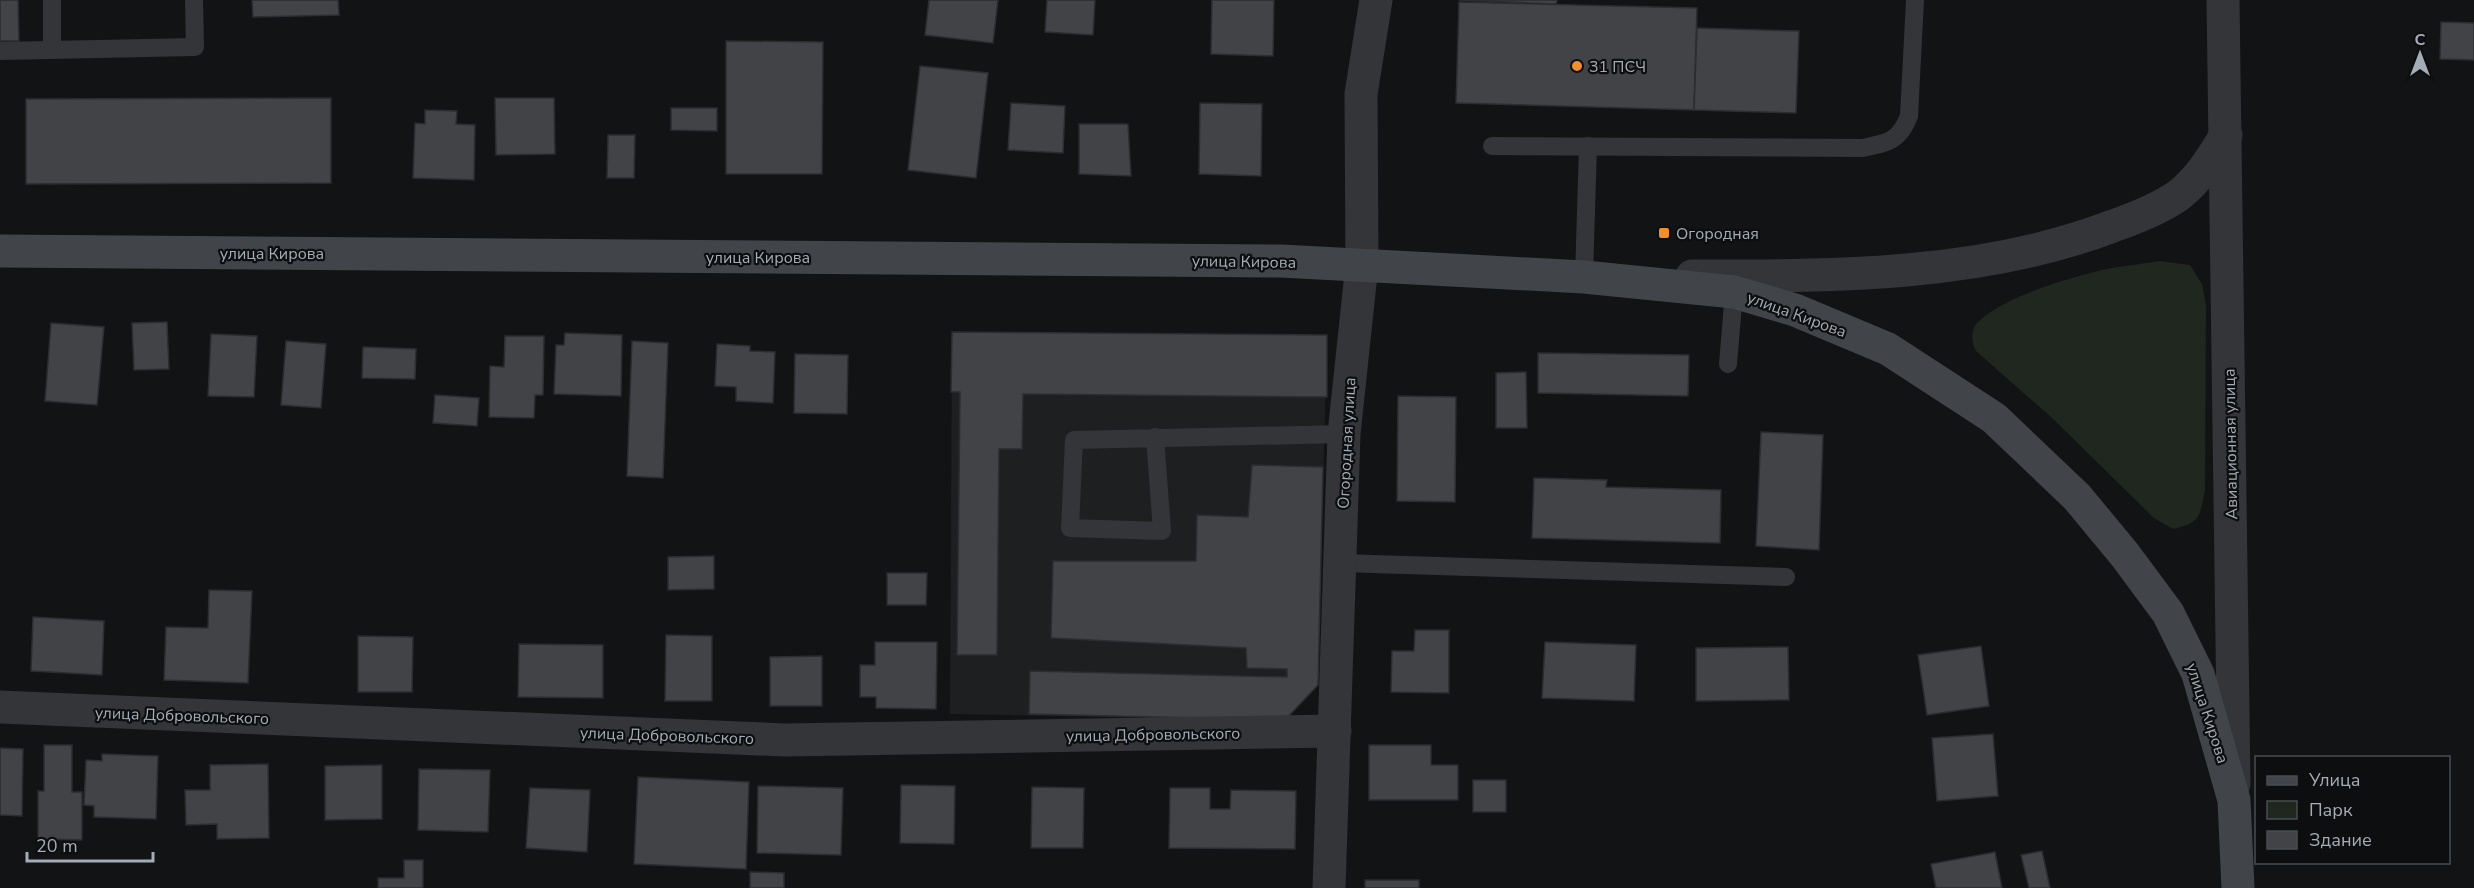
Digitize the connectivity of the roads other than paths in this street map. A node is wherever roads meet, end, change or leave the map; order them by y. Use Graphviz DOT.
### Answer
graph roads {
  1 [pos="52,0"];
  2 [pos="194,0"];
  3 [pos="1376,0"];
  4 [pos="1915,0"];
  5 [pos="2223,0"];
  6 [pos="52,50"];
  7 [pos="0,51"];
  8 [pos="2226,135"];
  9 [pos="1492,146"];
  10 [pos="1588,146"];
  11 [pos="0,251"];
  12 [pos="1362,264"];
  13 [pos="1584,277"];
  14 [pos="1734,292"];
  15 [pos="1728,364"];
  16 [pos="1344,434"];
  17 [pos="1155,438"];
  18 [pos="1341,563"];
  19 [pos="1786,578"];
  20 [pos="0,707"];
  21 [pos="1335,731"];
  22 [pos="2234,800"];
  23 [pos="1329,888"];
  24 [pos="2238,888"];
  1 -- 6 [label="lane"];
  2 -- 6 [label="lane"];
  3 -- 12 [label="street, Огородная улица"];
  4 -- 10 [label="lane"];
  5 -- 8 [label="street, Авиационная улица"];
  6 -- 7 [label="lane"];
  8 -- 13 [label="street"];
  8 -- 22 [label="street, Авиационная улица"];
  9 -- 10 [label="lane"];
  10 -- 13 [label="lane"];
  11 -- 12 [label="main road, улица Кирова"];
  12 -- 13 [label="main road, улица Кирова"];
  12 -- 16 [label="street, Огородная улица"];
  13 -- 14 [label="main road, улица Кирова"];
  14 -- 15 [label="lane"];
  14 -- 22 [label="main road, улица Кирова"];
  16 -- 17 [label="lane"];
  16 -- 18 [label="street, Огородная улица"];
  17 -- 17 [label="lane"];
  18 -- 19 [label="lane"];
  18 -- 21 [label="street, Огородная улица"];
  20 -- 21 [label="street, улица Добровольского"];
  21 -- 23 [label="street, Огородная улица"];
  22 -- 24 [label="main road, Авиационная улица"];
}
